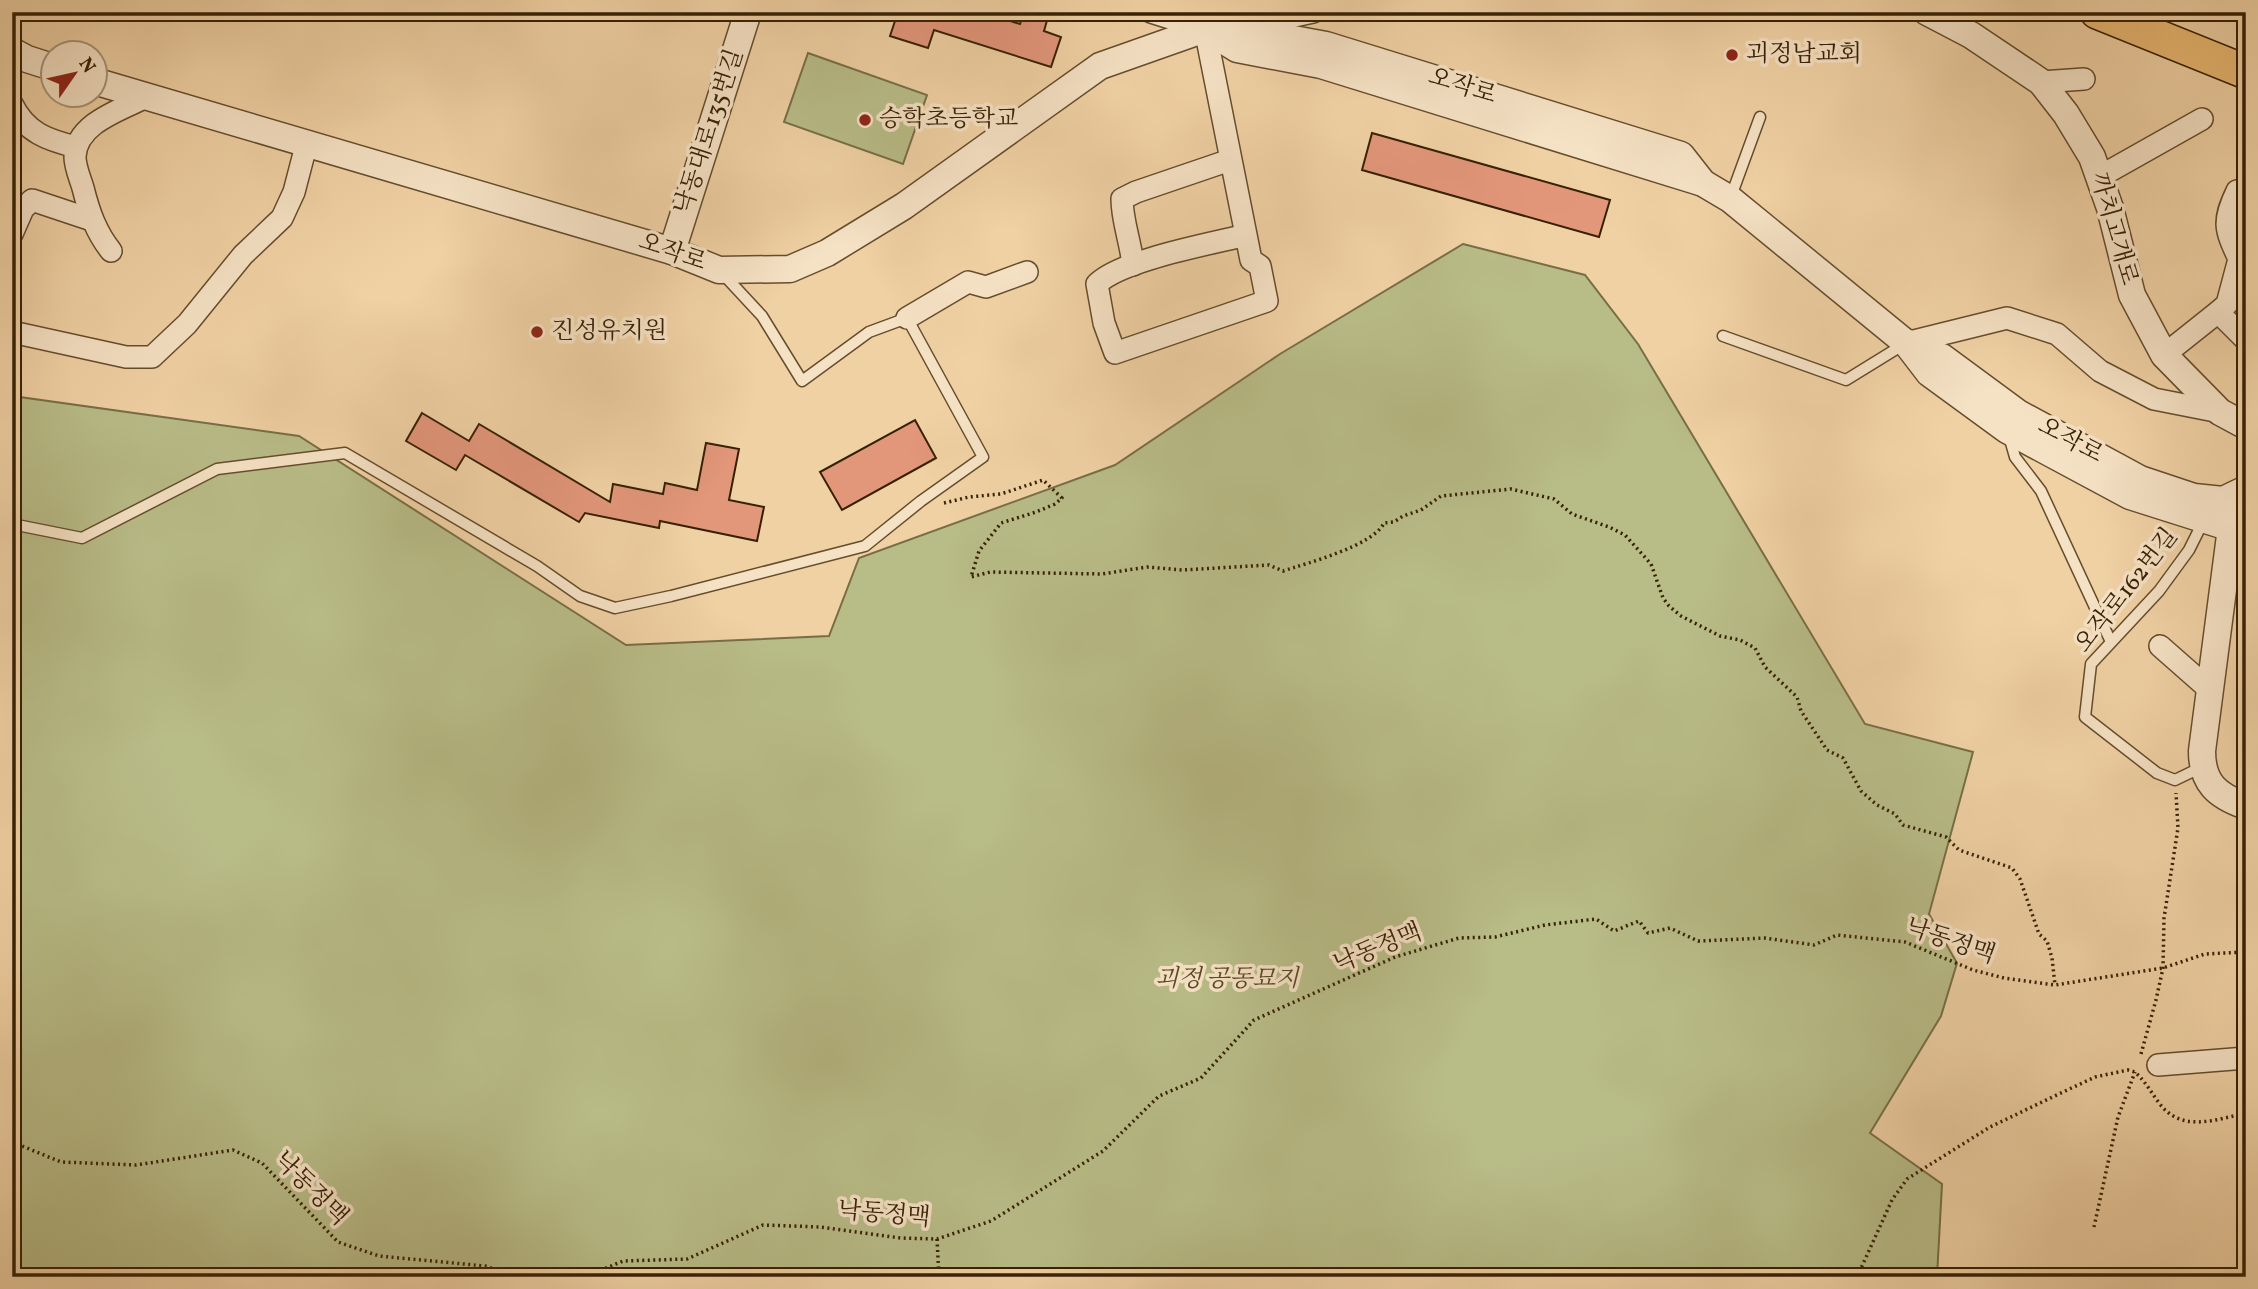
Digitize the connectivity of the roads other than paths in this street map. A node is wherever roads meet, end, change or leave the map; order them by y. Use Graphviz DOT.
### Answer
graph roads {
  1 [pos="748,12"];
  2 [pos="1150,12"];
  3 [pos="1313,12"];
  4 [pos="1927,12"];
  5 [pos="2097,12"];
  6 [pos="1203,20"];
  7 [pos="12,51"];
  8 [pos="38,63"];
  9 [pos="2246,72"];
  10 [pos="2084,79"];
  11 [pos="2041,82"];
  12 [pos="108,85"];
  13 [pos="146,97"];
  14 [pos="12,104"];
  15 [pos="1760,117"];
  16 [pos="2202,119"];
  17 [pos="307,142"];
  18 [pos="76,147"];
  19 [pos="1230,160"];
  20 [pos="2099,177"];
  21 [pos="2246,189"];
  22 [pos="1730,199"];
  23 [pos="92,220"];
  24 [pos="12,234"];
  25 [pos="1246,235"];
  26 [pos="111,251"];
  27 [pos="672,251"];
  28 [pos="1133,265"];
  29 [pos="719,270"];
  30 [pos="1027,272"];
  31 [pos="2218,312"];
  32 [pos="907,318"];
  33 [pos="12,332"];
  34 [pos="1723,336"];
  35 [pos="2246,340"];
  36 [pos="1906,343"];
  37 [pos="2164,355"];
  38 [pos="2220,412"];
  39 [pos="2246,426"];
  40 [pos="2007,430"];
  41 [pos="2246,489"];
  42 [pos="2246,500"];
  43 [pos="2204,520"];
  44 [pos="12,524"];
  45 [pos="2231,528"];
  46 [pos="2111,642"];
  47 [pos="2160,646"];
  48 [pos="2210,690"];
  49 [pos="2202,767"];
  50 [pos="2246,806"];
  51 [pos="2246,1058"];
  52 [pos="2246,1066"];
  1 -- 27 [label="street, 낙동대로135번길"];
  2 -- 6 [label="street"];
  3 -- 6 [label="street"];
  4 -- 11 [label="street, 까치고개로"];
  5 -- 9 [label="main road"];
  6 -- 19 [label="street"];
  6 -- 22 [label="street, 오작로"];
  6 -- 29 [label="street, 오작로"];
  7 -- 8 [label="street"];
  10 -- 11 [label="street"];
  11 -- 20 [label="street, 까치고개로"];
  12 -- 13 [label="street, 오작로"];
  13 -- 17 [label="street, 오작로"];
  13 -- 18 [label="street"];
  14 -- 18 [label="street"];
  15 -- 22 [label="lane"];
  16 -- 20 [label="street"];
  17 -- 27 [label="street, 오작로"];
  17 -- 33 [label="street"];
  18 -- 23 [label="street"];
  19 -- 25 [label="street"];
  19 -- 28 [label="street"];
  20 -- 37 [label="street, 까치고개로"];
  21 -- 31 [label="street"];
  22 -- 36 [label="street, 오작로"];
  23 -- 24 [label="street"];
  23 -- 26 [label="street"];
  25 -- 28 [label="street"];
  25 -- 28 [label="street"];
  27 -- 29 [label="street, 오작로"];
  29 -- 32 [label="lane"];
  30 -- 32 [label="street"];
  31 -- 35 [label="street"];
  31 -- 37 [label="street"];
  32 -- 44 [label="lane"];
  34 -- 36 [label="lane"];
  36 -- 38 [label="street, 까치고개로"];
  36 -- 40 [label="street, 오작로"];
  36 -- 41 [label="street, 오작로"];
  37 -- 38 [label="street, 까치고개로"];
  38 -- 39 [label="street, 까치고개로"];
  40 -- 43 [label="street, 오작로"];
  40 -- 46 [label="lane"];
  42 -- 45 [label="street"];
  43 -- 45 [label="street, 오작로"];
  43 -- 46 [label="lane, 오작로162번길"];
  45 -- 48 [label="street"];
  46 -- 49 [label="lane, 오작로162번길"];
  47 -- 48 [label="street"];
  48 -- 49 [label="street"];
  49 -- 50 [label="street"];
  51 -- 52 [label="street"];
}
